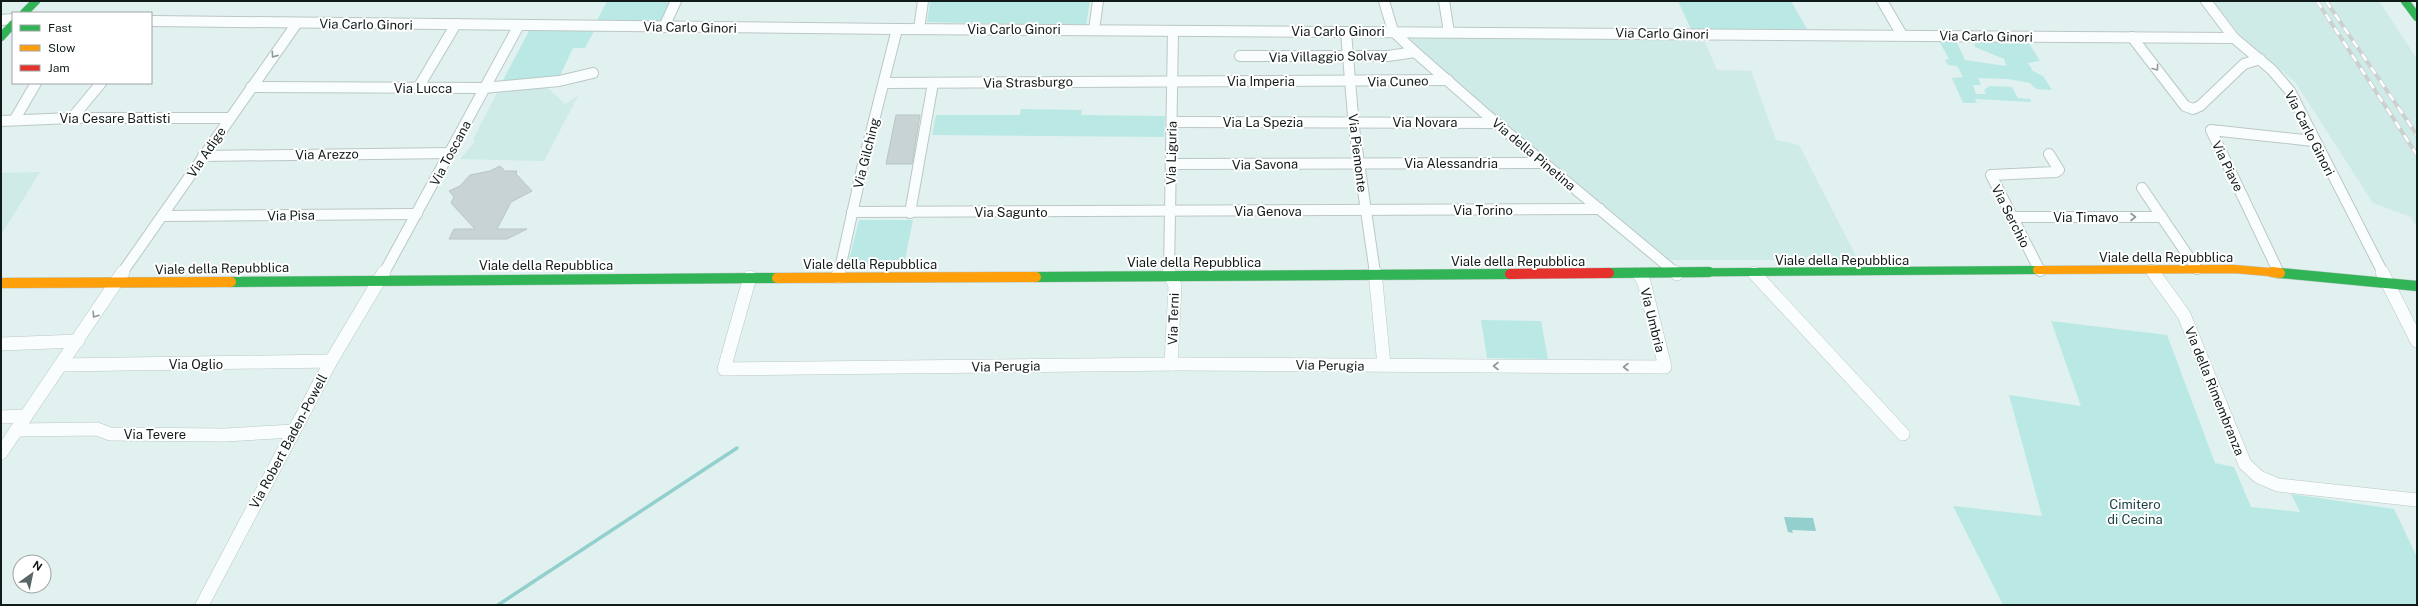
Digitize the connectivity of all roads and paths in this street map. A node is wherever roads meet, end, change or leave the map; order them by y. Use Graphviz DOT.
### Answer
graph roads {
  1 [pos="36,1"];
  2 [pos="676,1"];
  3 [pos="923,1"];
  4 [pos="1098,1"];
  5 [pos="1384,1"];
  6 [pos="1444,1"];
  7 [pos="1882,1"];
  8 [pos="2206,1"];
  9 [pos="2405,1"];
  10 [pos="25,12"];
  11 [pos="2417,17"];
  12 [pos="1,20"];
  13 [pos="12,20"];
  14 [pos="152,21"];
  15 [pos="296,23"];
  16 [pos="456,24"];
  17 [pos="12,25"];
  18 [pos="519,25"];
  19 [pos="664,27"];
  20 [pos="920,29"];
  21 [pos="897,30"];
  22 [pos="1094,30"];
  23 [pos="1173,31"];
  24 [pos="1393,31"];
  25 [pos="1346,32"];
  26 [pos="1449,32"];
  27 [pos="1902,35"];
  28 [pos="1,37"];
  29 [pos="2132,37"];
  30 [pos="2234,38"];
  31 [pos="1415,52"];
  32 [pos="1240,56"];
  33 [pos="1347,57"];
  34 [pos="2260,59"];
  35 [pos="593,73"];
  36 [pos="1448,80"];
  37 [pos="1173,81"];
  38 [pos="1349,82"];
  39 [pos="884,83"];
  40 [pos="35,84"];
  41 [pos="100,84"];
  42 [pos="932,84"];
  43 [pos="252,88"];
  44 [pos="418,88"];
  45 [pos="484,88"];
  46 [pos="72,118"];
  47 [pos="229,118"];
  48 [pos="15,119"];
  49 [pos="1,121"];
  50 [pos="1172,122"];
  51 [pos="1354,122"];
  52 [pos="1496,123"];
  53 [pos="2313,140"];
  54 [pos="451,153"];
  55 [pos="2049,154"];
  56 [pos="203,156"];
  57 [pos="1359,163"];
  58 [pos="1544,163"];
  59 [pos="1171,164"];
  60 [pos="2142,188"];
  61 [pos="1600,209"];
  62 [pos="1170,211"];
  63 [pos="1365,211"];
  64 [pos="852,212"];
  65 [pos="910,213"];
  66 [pos="417,214"];
  67 [pos="164,216"];
  68 [pos="2010,217"];
  69 [pos="2162,217"];
  70 [pos="2197,269"];
  71 [pos="2151,270"];
  72 [pos="2040,271"];
  73 [pos="1754,273"];
  74 [pos="2280,273"];
  75 [pos="1373,274"];
  76 [pos="1638,274"];
  77 [pos="1677,274"];
  78 [pos="1169,275"];
  79 [pos="750,277"];
  80 [pos="838,277"];
  81 [pos="379,280"];
  82 [pos="116,282"];
  83 [pos="2386,282"];
  84 [pos="1,283"];
  85 [pos="2417,286"];
  86 [pos="78,341"];
  87 [pos="2417,341"];
  88 [pos="1,344"];
  89 [pos="331,361"];
  90 [pos="1172,364"];
  91 [pos="61,365"];
  92 [pos="1384,365"];
  93 [pos="1665,367"];
  94 [pos="26,416"];
  95 [pos="1,417"];
  96 [pos="16,430"];
  97 [pos="294,431"];
  98 [pos="1903,434"];
  99 [pos="1,453"];
  100 [pos="2417,500"];
  101 [pos="202,605"];
  1 -- 10 [label="street"];
  2 -- 19 [label="street"];
  3 -- 20 [label="street"];
  4 -- 22 [label="street"];
  5 -- 24 [label="street"];
  6 -- 26 [label="street"];
  7 -- 27 [label="street"];
  8 -- 30 [label="street"];
  9 -- 11 [label="street"];
  12 -- 13 [label="street"];
  14 -- 15 [label="street, Via Carlo Ginori"];
  15 -- 16 [label="street, Via Carlo Ginori"];
  15 -- 43 [label="street, Via Adige, one-way"];
  16 -- 18 [label="street, Via Carlo Ginori"];
  16 -- 44 [label="street"];
  17 -- 28 [label="street"];
  18 -- 19 [label="street, Via Carlo Ginori"];
  18 -- 45 [label="street, Via Toscana"];
  19 -- 21 [label="street, Via Carlo Ginori"];
  20 -- 21 [label="street, Via Carlo Ginori"];
  20 -- 22 [label="street, Via Carlo Ginori"];
  21 -- 39 [label="street, Via Gilching"];
  22 -- 23 [label="street, Via Carlo Ginori"];
  23 -- 25 [label="street, Via Carlo Ginori"];
  23 -- 37 [label="street, Via Liguria"];
  24 -- 25 [label="street, Via Carlo Ginori"];
  24 -- 26 [label="street, Via Carlo Ginori"];
  24 -- 31 [label="street, Via della Pinetina"];
  25 -- 33 [label="street, Via Piemonte"];
  26 -- 27 [label="street, Via Carlo Ginori"];
  27 -- 29 [label="street, Via Carlo Ginori"];
  29 -- 30 [label="street, Via Carlo Ginori"];
  29 -- 34 [label="street, one-way"];
  30 -- 34 [label="street, Via Carlo Ginori"];
  31 -- 33 [label="street, Via Villaggio Solvay"];
  31 -- 36 [label="street, Via della Pinetina"];
  32 -- 33 [label="street, Via Villaggio Solvay"];
  33 -- 38 [label="street, Via Piemonte"];
  34 -- 53 [label="street, Via Carlo Ginori"];
  35 -- 45 [label="street, Via Lucca"];
  36 -- 38 [label="street, Via Cuneo"];
  36 -- 52 [label="street, Via della Pinetina"];
  37 -- 38 [label="street, Via Imperia"];
  37 -- 42 [label="street, Via Strasburgo"];
  37 -- 50 [label="street, Via Liguria"];
  38 -- 51 [label="street, Via Piemonte"];
  39 -- 42 [label="street, Via Strasburgo"];
  39 -- 64 [label="street, Via Gilching"];
  40 -- 48 [label="street"];
  41 -- 46 [label="street"];
  42 -- 65 [label="street"];
  43 -- 44 [label="street, Via Lucca"];
  43 -- 47 [label="street, Via Adige"];
  44 -- 45 [label="street, Via Lucca"];
  45 -- 54 [label="street, Via Toscana"];
  46 -- 47 [label="street, Via Cesare Battisti"];
  46 -- 48 [label="street, Via Cesare Battisti"];
  47 -- 56 [label="street, Via Adige"];
  48 -- 49 [label="street, Via Cesare Battisti"];
  50 -- 51 [label="street, Via La Spezia"];
  50 -- 59 [label="street, Via Liguria"];
  51 -- 52 [label="street, Via Novara"];
  51 -- 57 [label="street, Via Piemonte"];
  52 -- 58 [label="street, Via della Pinetina"];
  53 -- 74 [label="street, Via Piave"];
  53 -- 83 [label="street, Via Carlo Ginori"];
  54 -- 56 [label="street, Via Arezzo"];
  54 -- 66 [label="street, Via Toscana"];
  55 -- 68 [label="street, Via Serchio"];
  56 -- 67 [label="street, Via Adige"];
  57 -- 58 [label="street, Via Alessandria"];
  57 -- 59 [label="street, Via Savona"];
  57 -- 63 [label="street, Via Piemonte"];
  58 -- 61 [label="street, Via della Pinetina"];
  59 -- 62 [label="street, Via Liguria"];
  60 -- 69 [label="street"];
  61 -- 63 [label="street, Via Torino"];
  61 -- 77 [label="street, Via della Pinetina"];
  62 -- 63 [label="street, Via Genova"];
  62 -- 65 [label="street, Via Sagunto"];
  62 -- 78 [label="street, Via Liguria"];
  63 -- 75 [label="street, Via Piemonte"];
  64 -- 65 [label="street, Via Sagunto"];
  64 -- 80 [label="street, Via Gilching"];
  66 -- 67 [label="street, Via Pisa"];
  66 -- 81 [label="street, Via Toscana"];
  67 -- 82 [label="street, Via Adige"];
  68 -- 69 [label="street, Via Timavo, one-way"];
  68 -- 72 [label="street, Via Serchio"];
  69 -- 70 [label="street"];
  70 -- 71 [label="street, Viale della Repubblica"];
  70 -- 74 [label="street, Viale della Repubblica"];
  71 -- 72 [label="street, Viale della Repubblica"];
  71 -- 100 [label="street, Via della Rimembranza"];
  72 -- 73 [label="street, Viale della Repubblica"];
  73 -- 77 [label="street, Viale della Repubblica"];
  73 -- 98 [label="street"];
  74 -- 83 [label="street, Viale della Repubblica"];
  75 -- 76 [label="street, Viale della Repubblica"];
  75 -- 78 [label="street, Viale della Repubblica"];
  75 -- 92 [label="street, Via Piemonte"];
  76 -- 77 [label="street, Viale della Repubblica"];
  76 -- 93 [label="street, Via Umbria"];
  78 -- 80 [label="street, Viale della Repubblica"];
  78 -- 90 [label="street, Via Terni"];
  79 -- 80 [label="street, Viale della Repubblica"];
  79 -- 81 [label="street, Viale della Repubblica"];
  79 -- 90 [label="street, Via Perugia"];
  81 -- 82 [label="street, Viale della Repubblica"];
  81 -- 89 [label="street, Via Robert Baden-Powell"];
  82 -- 84 [label="street, Viale della Repubblica"];
  82 -- 86 [label="street, one-way"];
  83 -- 85 [label="street, Viale della Repubblica"];
  83 -- 87 [label="street"];
  86 -- 88 [label="street"];
  86 -- 91 [label="street"];
  89 -- 91 [label="street, Via Oglio"];
  89 -- 97 [label="street, Via Robert Baden-Powell"];
  90 -- 92 [label="street, Via Perugia"];
  91 -- 94 [label="street"];
  93 -- 92 [label="street, Via Perugia, one-way"];
  94 -- 95 [label="street"];
  94 -- 96 [label="street"];
  96 -- 97 [label="street, Via Tevere"];
  96 -- 99 [label="street"];
  97 -- 101 [label="street, Via Robert Baden-Powell"];
}
